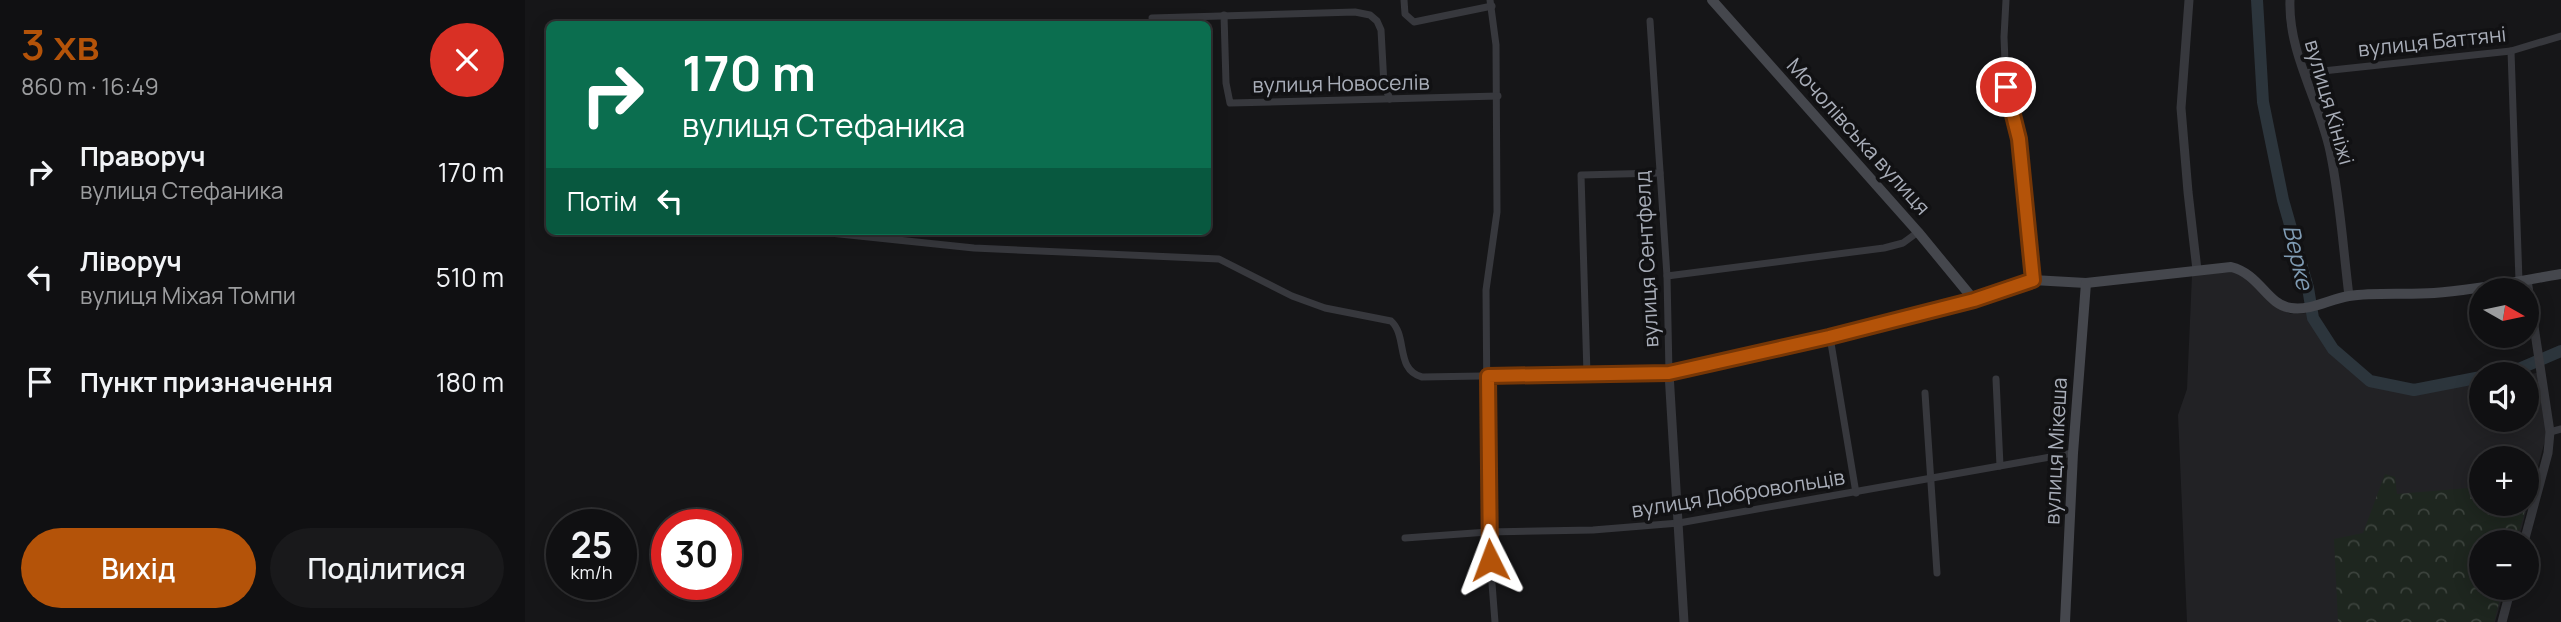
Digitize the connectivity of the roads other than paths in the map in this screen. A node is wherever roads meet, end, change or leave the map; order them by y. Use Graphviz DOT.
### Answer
graph roads {
  1 [pos="1403,0"];
  2 [pos="1712,0"];
  3 [pos="2007,0"];
  4 [pos="2189,0"];
  5 [pos="2290,0"];
  6 [pos="1491,3"];
  7 [pos="1223,16"];
  8 [pos="1152,18"];
  9 [pos="1650,21"];
  10 [pos="2561,36"];
  11 [pos="2511,51"];
  12 [pos="2304,73"];
  13 [pos="1497,96"];
  14 [pos="1390,99"];
  15 [pos="1660,173"];
  16 [pos="1918,232"];
  17 [pos="849,235"];
  18 [pos="2197,270"];
  19 [pos="2561,274"];
  20 [pos="1667,276"];
  21 [pos="2523,278"];
  22 [pos="2539,278"];
  23 [pos="2033,280"];
  24 [pos="2086,283"];
  25 [pos="2469,288"];
  26 [pos="2349,296"];
  27 [pos="1974,300"];
  28 [pos="1829,337"];
  29 [pos="2538,348"];
  30 [pos="1669,373"];
  31 [pos="1587,374"];
  32 [pos="1488,376"];
  33 [pos="1996,379"];
  34 [pos="1925,393"];
  35 [pos="2561,429"];
  36 [pos="2550,432"];
  37 [pos="2073,453"];
  38 [pos="2000,466"];
  39 [pos="1930,480"];
  40 [pos="1856,493"];
  41 [pos="1679,523"];
  42 [pos="2527,530"];
  43 [pos="1488,533"];
  44 [pos="1405,538"];
  45 [pos="1937,573"];
  46 [pos="2507,600"];
  47 [pos="1495,622"];
  48 [pos="1684,622"];
  49 [pos="2065,622"];
  50 [pos="2501,622"];
  1 -- 6 [label="street"];
  2 -- 16 [label="main road, Мочолівська вулиця"];
  3 -- 23 [label="street"];
  4 -- 18 [label="street"];
  5 -- 12 [label="street, вулиця Кініжі"];
  6 -- 13 [label="street"];
  7 -- 8 [label="street"];
  7 -- 14 [label="street"];
  7 -- 14 [label="street, вулиця Новоселів"];
  9 -- 15 [label="street, вулиця Сентфелд"];
  10 -- 11 [label="street, вулиця Баттяні"];
  11 -- 12 [label="street, вулиця Баттяні"];
  11 -- 21 [label="street"];
  12 -- 26 [label="street, вулиця Кініжі"];
  13 -- 14 [label="street, вулиця Новоселів"];
  13 -- 32 [label="street"];
  15 -- 20 [label="street, вулиця Сентфелд"];
  15 -- 31 [label="street"];
  16 -- 20 [label="street"];
  16 -- 27 [label="main road, Мочолівська вулиця"];
  17 -- 32 [label="street"];
  18 -- 24 [label="main road"];
  18 -- 26 [label="main road"];
  19 -- 22 [label="main road"];
  20 -- 30 [label="street, вулиця Сентфелд"];
  23 -- 24 [label="main road"];
  23 -- 27 [label="main road"];
  24 -- 37 [label="main road, вулиця Мікеша"];
  25 -- 26 [label="main road"];
  27 -- 28 [label="street"];
  28 -- 30 [label="street"];
  28 -- 40 [label="street"];
  29 -- 36 [label="street"];
  30 -- 31 [label="street"];
  30 -- 41 [label="street, вулиця Сентфелд"];
  31 -- 32 [label="street"];
  32 -- 43 [label="street"];
  33 -- 38 [label="street"];
  34 -- 39 [label="street"];
  35 -- 36 [label="street"];
  36 -- 42 [label="street"];
  37 -- 38 [label="street, вулиця Добровольців"];
  37 -- 49 [label="main road, вулиця Мікеша"];
  38 -- 39 [label="street, вулиця Добровольців"];
  39 -- 40 [label="street, вулиця Добровольців"];
  39 -- 45 [label="street"];
  40 -- 41 [label="street, вулиця Добровольців"];
  41 -- 43 [label="street, вулиця Добровольців"];
  41 -- 48 [label="street, вулиця Сентфелд"];
  43 -- 44 [label="street, вулиця Добровольців"];
  43 -- 47 [label="street"];
  46 -- 50 [label="street"];
}
